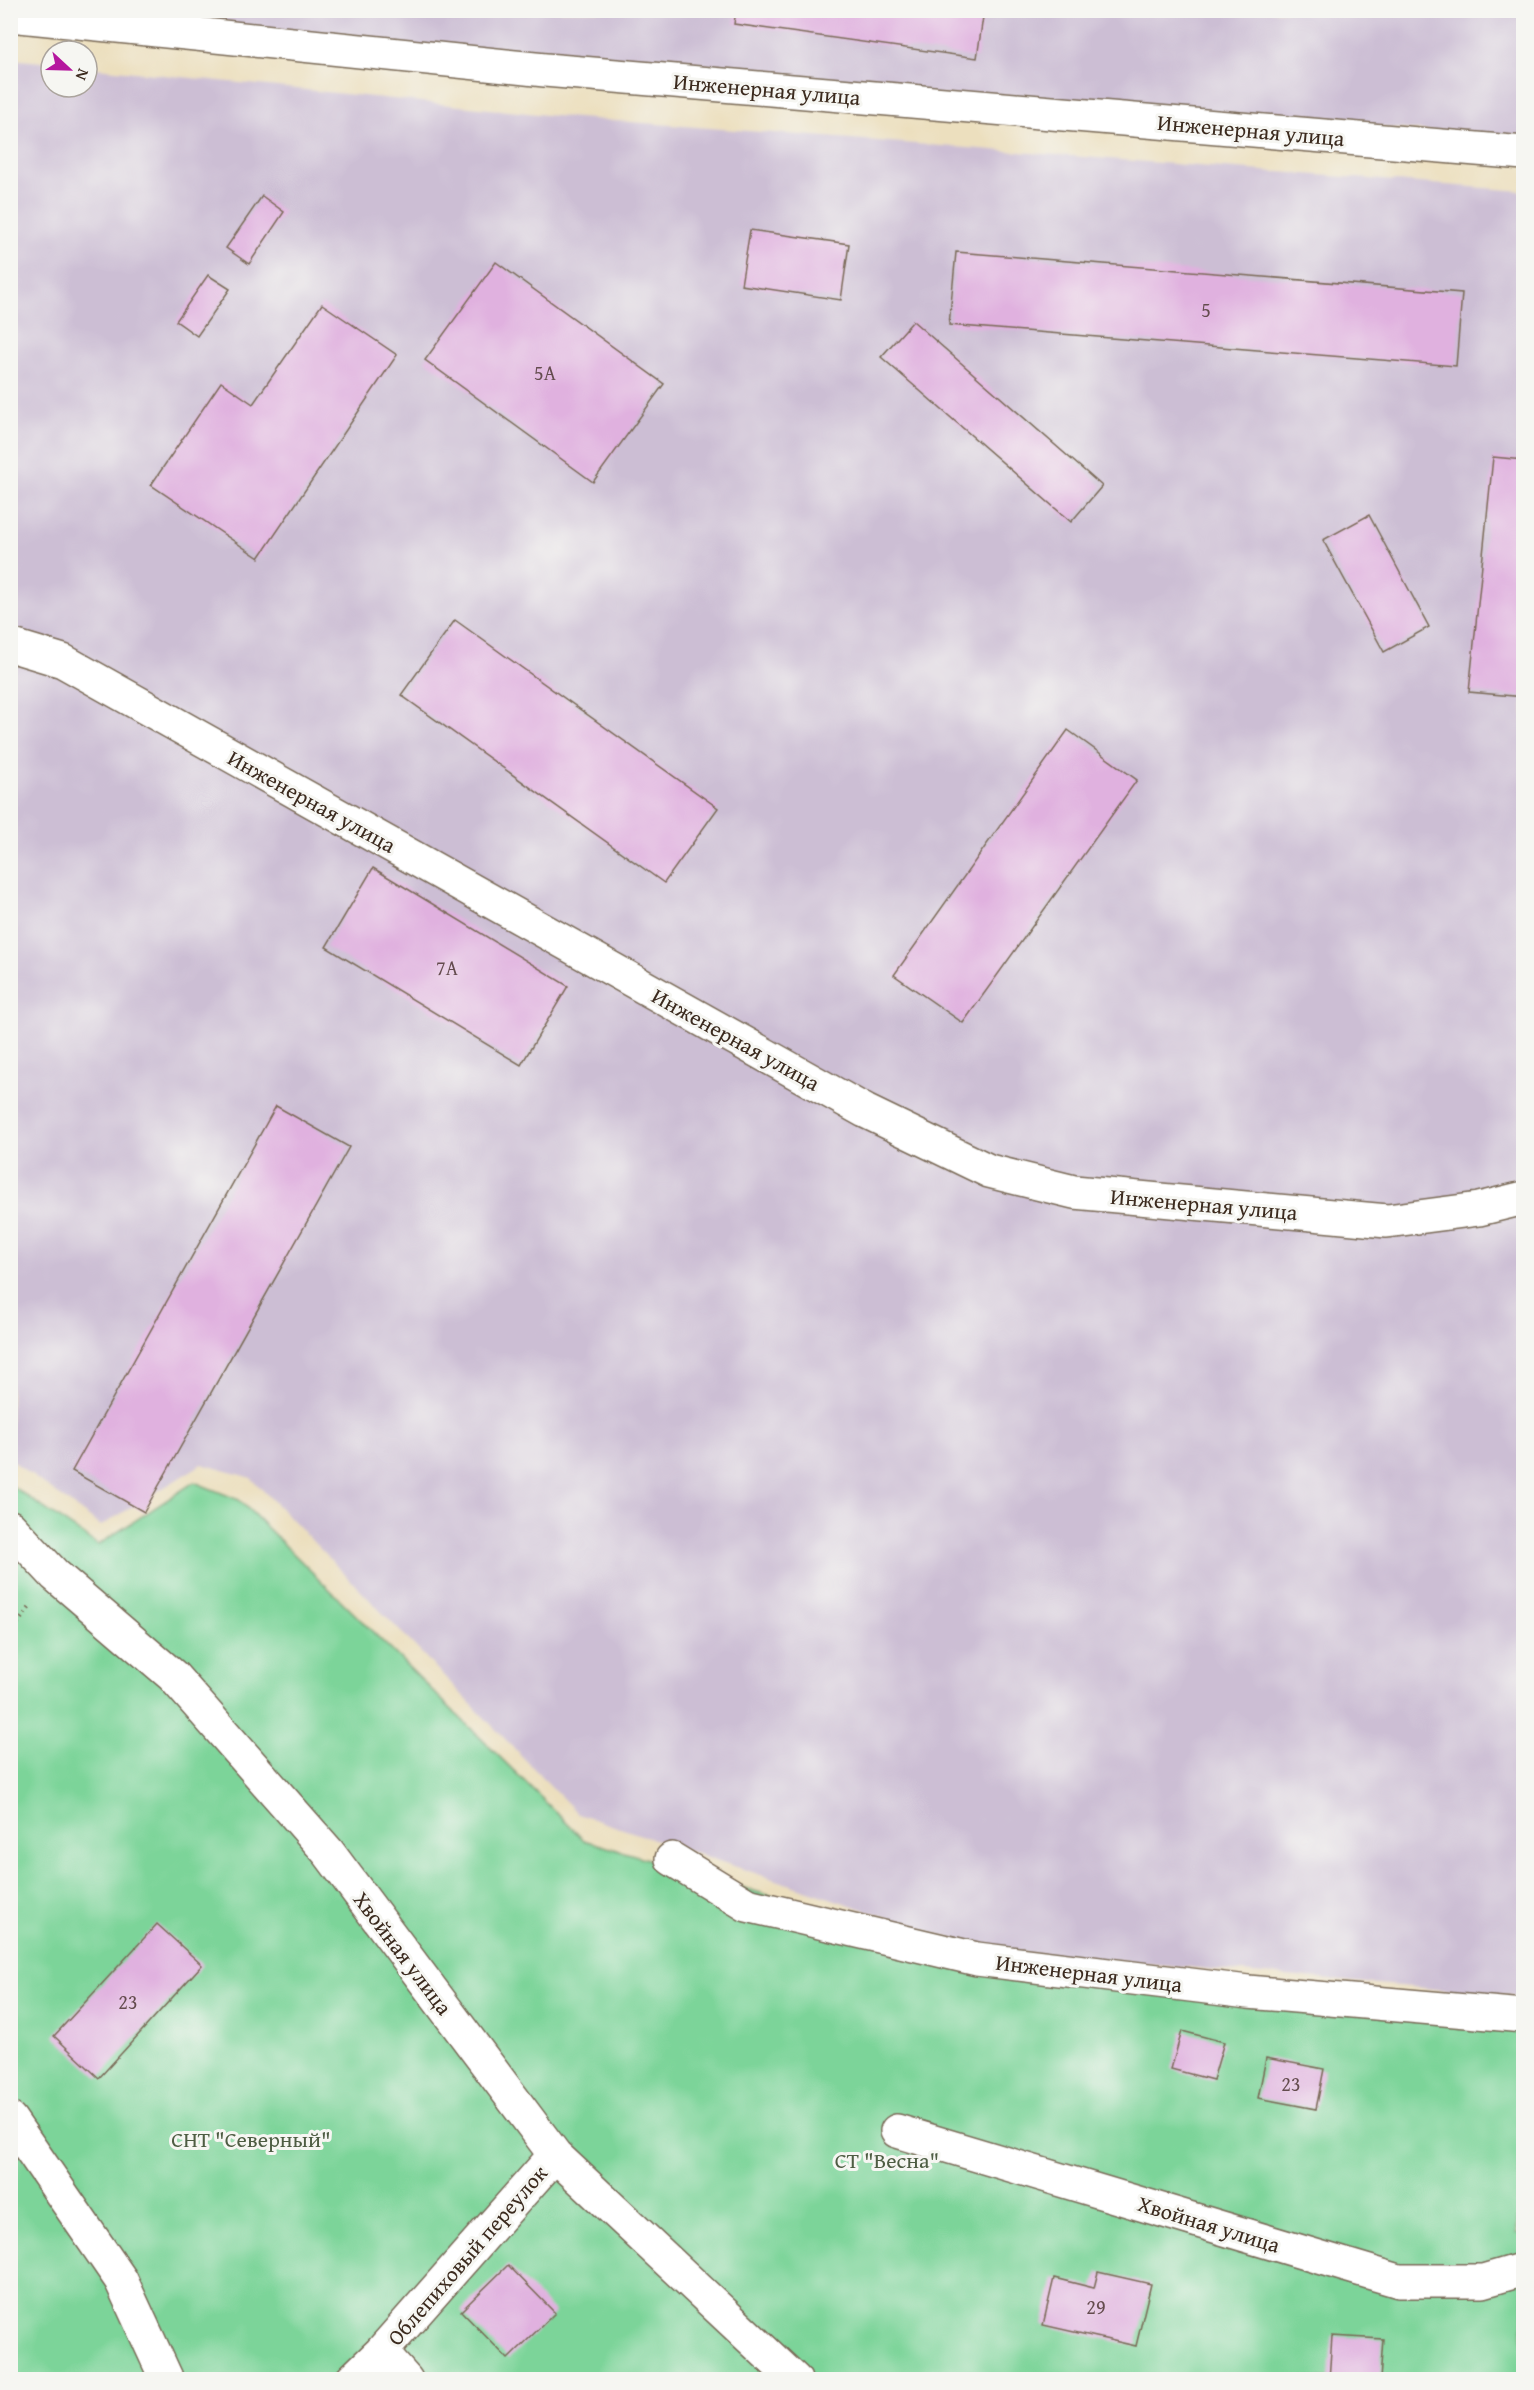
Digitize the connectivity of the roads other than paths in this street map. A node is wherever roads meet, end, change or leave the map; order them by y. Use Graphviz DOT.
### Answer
graph roads {
  1 [pos="10,15"];
  2 [pos="1524,153"];
  3 [pos="10,645"];
  4 [pos="1524,1198"];
  5 [pos="10,1527"];
  6 [pos="672,1858"];
  7 [pos="1524,2016"];
  8 [pos="10,2119"];
  9 [pos="897,2131"];
  10 [pos="555,2155"];
  11 [pos="1524,2269"];
  12 [pos="381,2352"];
  13 [pos="167,2379"];
  14 [pos="352,2379"];
  15 [pos="406,2379"];
  16 [pos="795,2379"];
  1 -- 2 [label="street, Инженерная улица"];
  3 -- 4 [label="street, Инженерная улица"];
  5 -- 10 [label="street, Хвойная улица"];
  6 -- 7 [label="street, Инженерная улица"];
  8 -- 13 [label="street"];
  9 -- 11 [label="street, Хвойная улица"];
  10 -- 12 [label="street, Облепиховый переулок"];
  10 -- 16 [label="street, Хвойная улица"];
  12 -- 14 [label="street, Облепиховый переулок"];
  12 -- 15 [label="street"];
}
